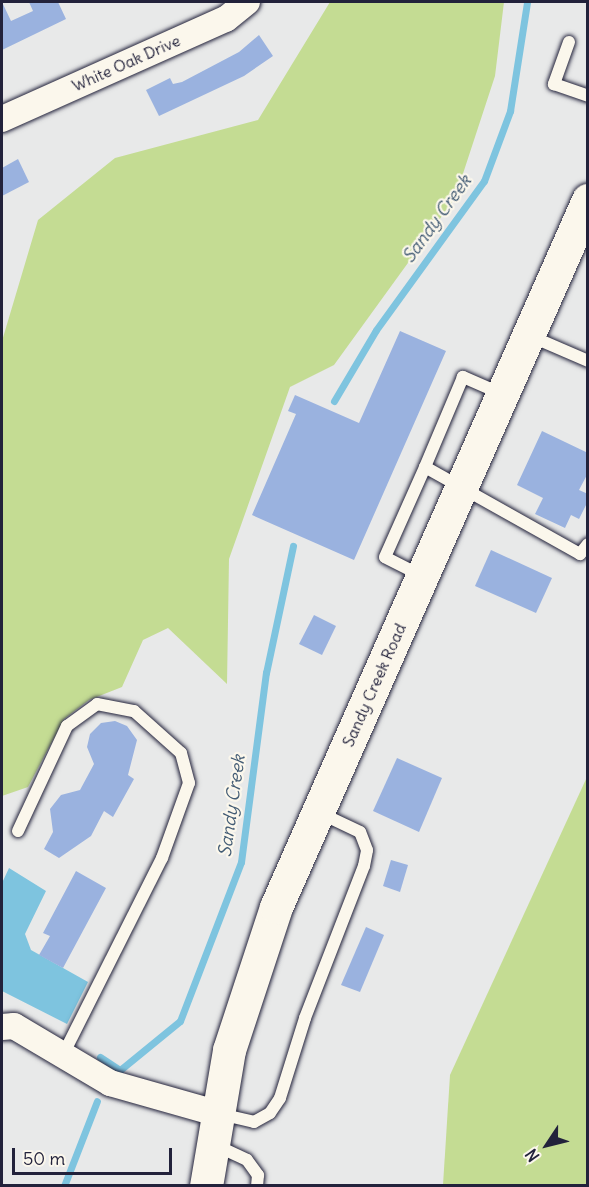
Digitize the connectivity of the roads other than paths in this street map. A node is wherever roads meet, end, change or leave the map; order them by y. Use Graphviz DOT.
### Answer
graph roads {
  1 [pos="247,2"];
  2 [pos="569,42"];
  3 [pos="588,96"];
  4 [pos="2,119"];
  5 [pos="588,200"];
  6 [pos="580,236"];
  7 [pos="528,335"];
  8 [pos="588,361"];
  9 [pos="502,394"];
  10 [pos="425,467"];
  11 [pos="462,486"];
  12 [pos="588,544"];
  13 [pos="422,576"];
  14 [pos="318,813"];
  15 [pos="18,831"];
  16 [pos="2,1027"];
  17 [pos="62,1057"];
  18 [pos="214,1128"];
  19 [pos="206,1185"];
  20 [pos="257,1185"];
  1 -- 4 [label="street, White Oak Drive"];
  2 -- 3 [label="lane"];
  5 -- 6 [label="main road, Sandy Creek Road"];
  6 -- 7 [label="main road, Sandy Creek Road"];
  7 -- 8 [label="lane"];
  7 -- 9 [label="main road, Sandy Creek Road"];
  9 -- 10 [label="lane"];
  9 -- 11 [label="main road, Sandy Creek Road"];
  10 -- 11 [label="lane"];
  10 -- 13 [label="lane"];
  11 -- 12 [label="lane"];
  11 -- 13 [label="main road, Sandy Creek Road"];
  13 -- 14 [label="main road, Sandy Creek Road"];
  14 -- 18 [label="main road, Sandy Creek Road"];
  14 -- 18 [label="lane"];
  15 -- 17 [label="lane"];
  16 -- 17 [label="street"];
  17 -- 18 [label="street"];
  18 -- 19 [label="main road, Sandy Creek Road"];
  18 -- 20 [label="lane"];
}
